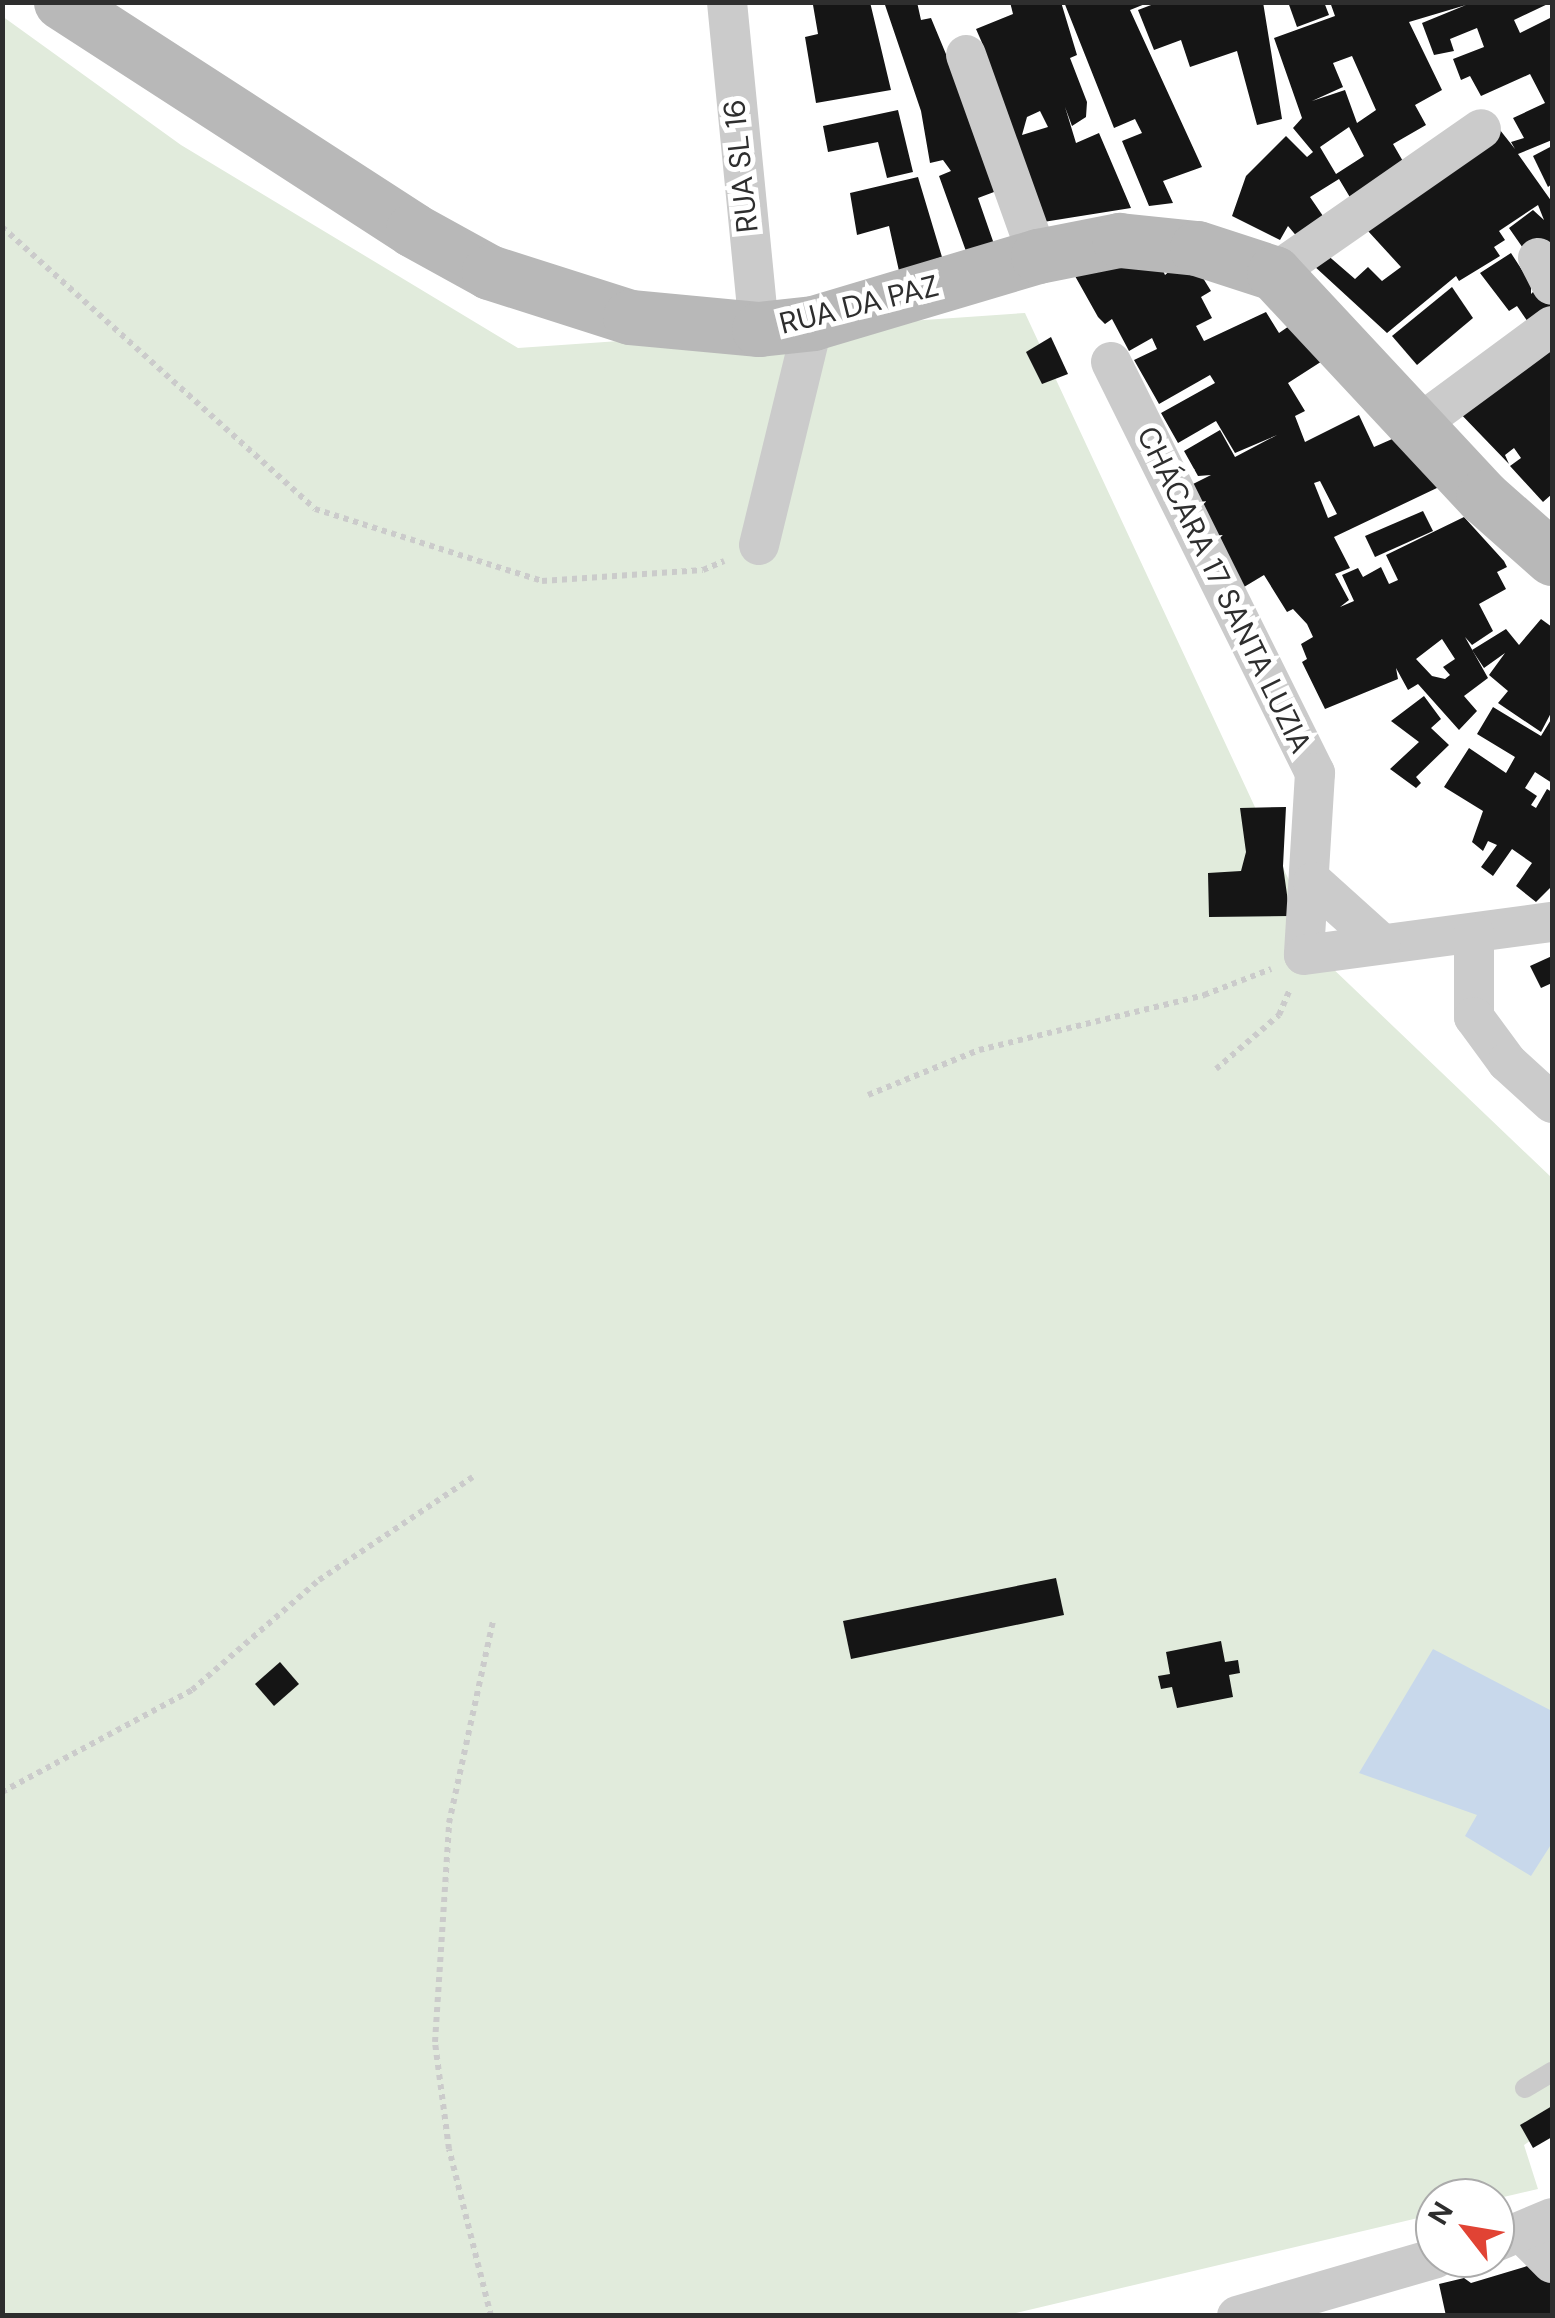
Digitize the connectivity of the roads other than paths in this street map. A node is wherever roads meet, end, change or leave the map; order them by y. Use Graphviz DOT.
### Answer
graph roads {
  1 [pos="60,2"];
  2 [pos="727,2"];
  3 [pos="966,56"];
  4 [pos="1481,129"];
  5 [pos="1038,256"];
  6 [pos="1274,273"];
  7 [pos="813,323"];
  8 [pos="1552,326"];
  9 [pos="759,330"];
  10 [pos="1111,362"];
  11 [pos="1418,424"];
  12 [pos="759,545"];
  13 [pos="1552,558"];
  14 [pos="1313,882"];
  15 [pos="1552,922"];
  16 [pos="1474,933"];
  17 [pos="1381,943"];
  18 [pos="1552,1103"];
  19 [pos="1552,2072"];
  20 [pos="1525,2088"];
  21 [pos="1524,2232"];
  22 [pos="1552,2263"];
  23 [pos="1415,2267"];
  24 [pos="1338,2301"];
  25 [pos="1237,2316"];
  1 -- 9 [label="street, RUA DA PAZ"];
  2 -- 9 [label="street, RUA SL 16"];
  3 -- 5 [label="street"];
  4 -- 6 [label="street"];
  5 -- 6 [label="street, RUA DA PAZ"];
  5 -- 7 [label="street, RUA DA PAZ"];
  6 -- 11 [label="street, RUA DA PAZ"];
  7 -- 9 [label="street, RUA DA PAZ"];
  7 -- 12 [label="street"];
  8 -- 11 [label="street"];
  10 -- 14 [label="street, CHÁCARA 17 SANTA LUZIA"];
  11 -- 13 [label="street, RUA DA PAZ"];
  14 -- 17 [label="street"];
  14 -- 17 [label="street, CHÁCARA 17 SANTA LUZIA"];
  15 -- 16 [label="street"];
  16 -- 17 [label="street"];
  16 -- 18 [label="street"];
  19 -- 20 [label="lane"];
  21 -- 22 [label="street"];
  23 -- 24 [label="street"];
  24 -- 25 [label="street"];
}
